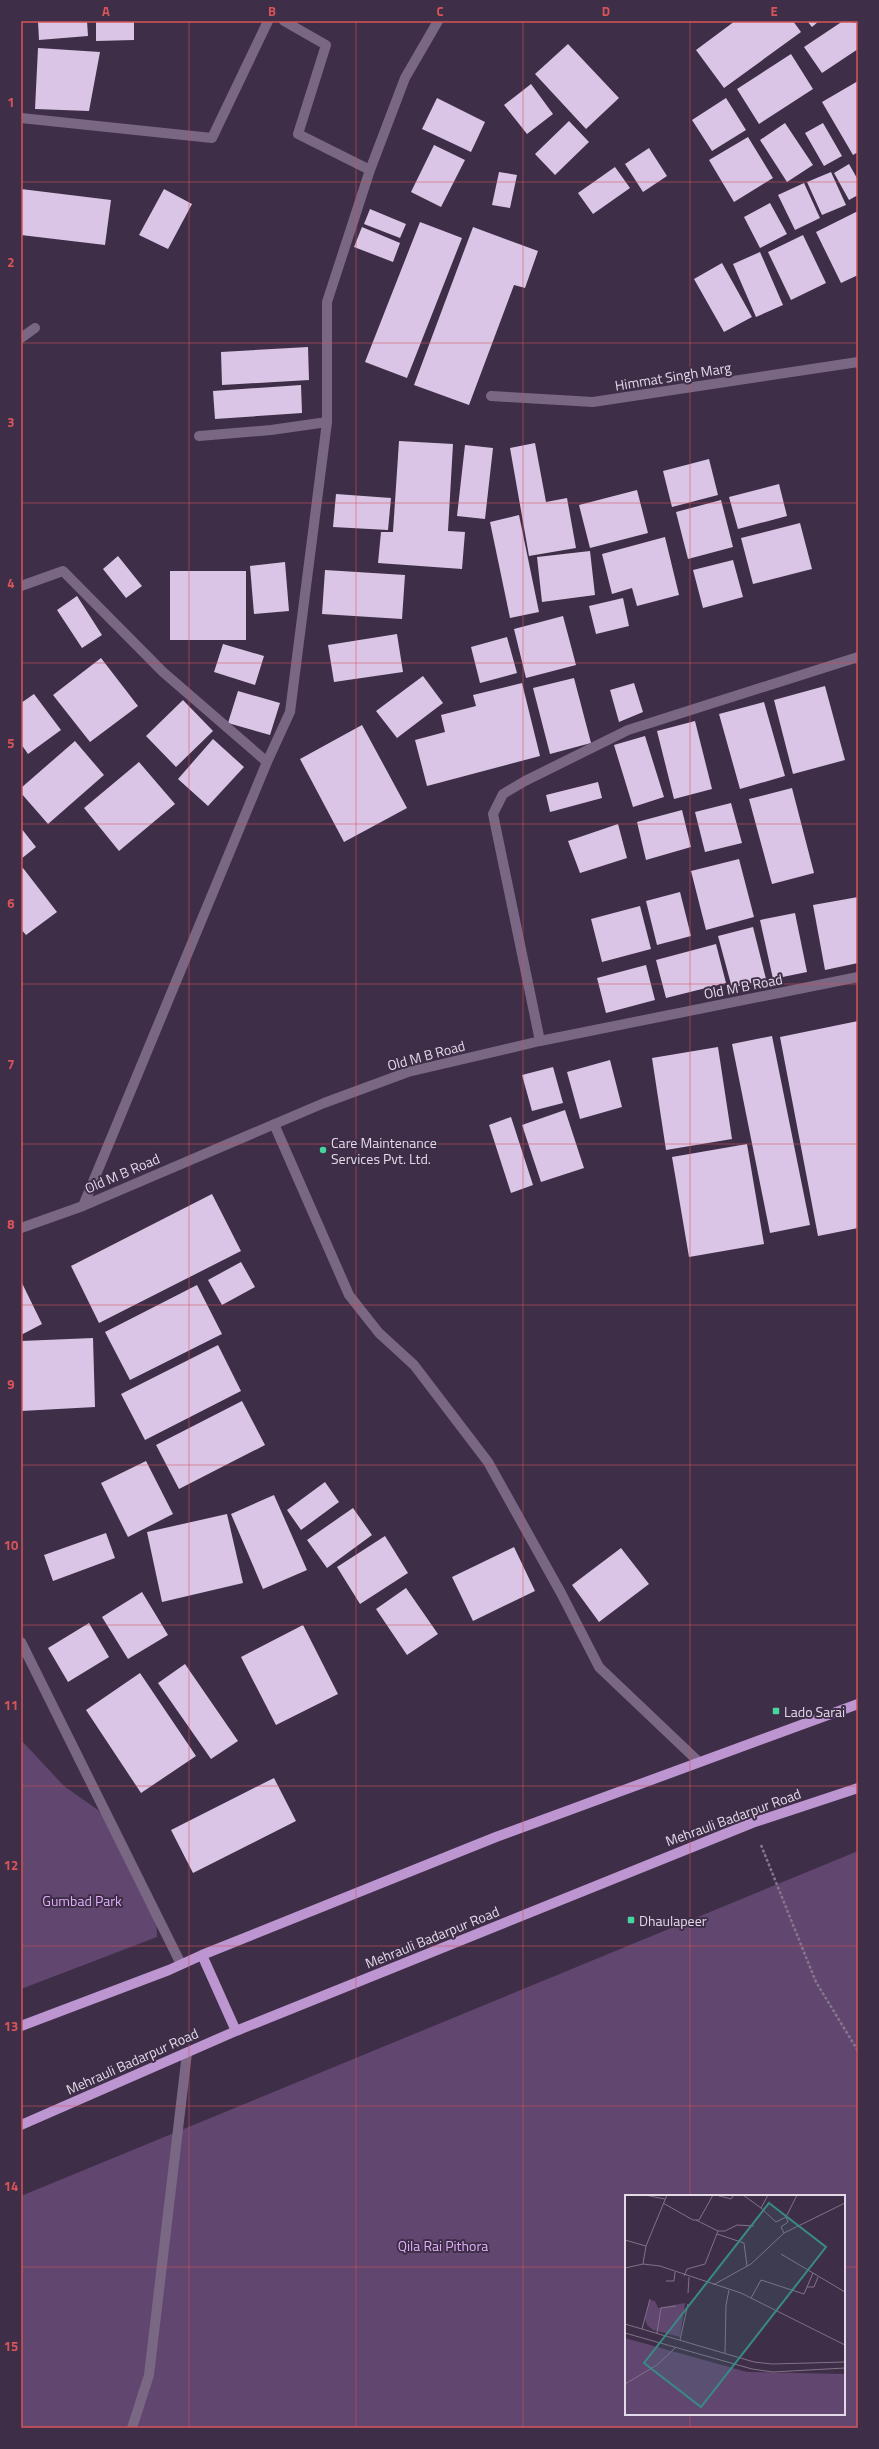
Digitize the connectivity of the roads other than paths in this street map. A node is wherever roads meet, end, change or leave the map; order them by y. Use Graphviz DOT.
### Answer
graph roads {
  1 [pos="268,21"];
  2 [pos="284,21"];
  3 [pos="438,21"];
  4 [pos="21,118"];
  5 [pos="370,170"];
  6 [pos="35,328"];
  7 [pos="21,338"];
  8 [pos="858,362"];
  9 [pos="492,396"];
  10 [pos="327,422"];
  11 [pos="199,436"];
  12 [pos="21,586"];
  13 [pos="858,657"];
  14 [pos="267,762"];
  15 [pos="858,977"];
  16 [pos="540,1041"];
  17 [pos="274,1124"];
  18 [pos="83,1206"];
  19 [pos="21,1228"];
  20 [pos="21,1642"];
  21 [pos="858,1704"];
  22 [pos="699,1762"];
  23 [pos="858,1788"];
  24 [pos="202,1954"];
  25 [pos="182,1964"];
  26 [pos="21,2026"];
  27 [pos="236,2032"];
  28 [pos="188,2053"];
  29 [pos="21,2125"];
  30 [pos="132,2428"];
  1 -- 4 [label="street"];
  2 -- 5 [label="street"];
  3 -- 5 [label="street"];
  5 -- 10 [label="street"];
  6 -- 7 [label="street"];
  8 -- 9 [label="street, Himmat Singh Marg"];
  10 -- 11 [label="street"];
  10 -- 14 [label="street"];
  12 -- 14 [label="street"];
  13 -- 16 [label="street"];
  14 -- 18 [label="street"];
  15 -- 16 [label="street, Old M B Road"];
  16 -- 17 [label="street, Old M B Road"];
  17 -- 18 [label="street, Old M B Road"];
  17 -- 22 [label="street"];
  18 -- 19 [label="street, Old M B Road"];
  20 -- 25 [label="street"];
  21 -- 22 [label="main road"];
  22 -- 24 [label="main road"];
  23 -- 27 [label="main road, Mehrauli Badarpur Road"];
  24 -- 25 [label="main road"];
  24 -- 27 [label="main road"];
  25 -- 26 [label="main road"];
  27 -- 28 [label="main road, Mehrauli Badarpur Road"];
  28 -- 29 [label="main road, Mehrauli Badarpur Road"];
  28 -- 30 [label="street"];
}
